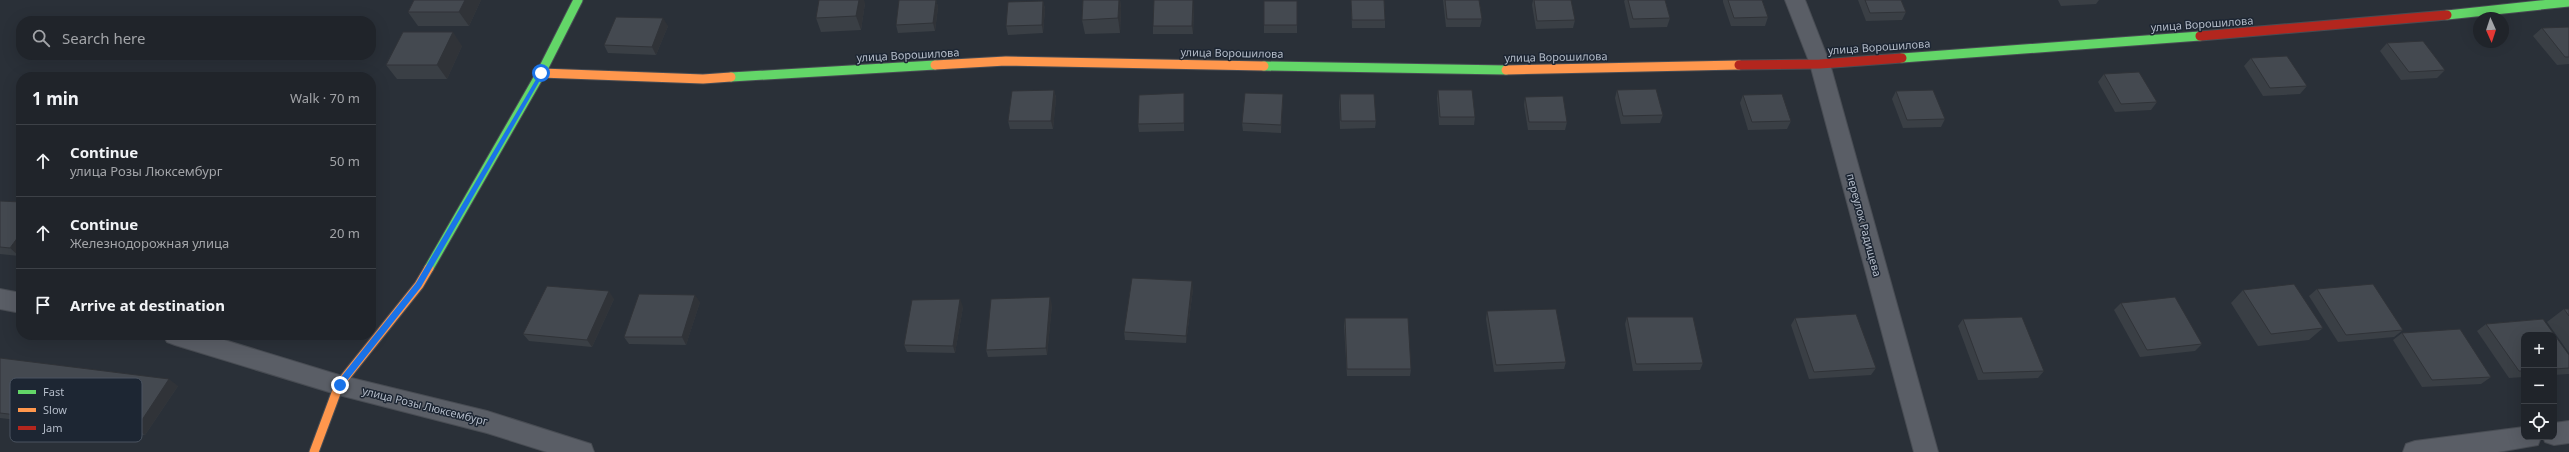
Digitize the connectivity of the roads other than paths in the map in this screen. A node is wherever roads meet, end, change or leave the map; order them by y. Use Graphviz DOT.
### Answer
graph roads {
  1 [pos="578,0"];
  2 [pos="1795,0"];
  3 [pos="2569,2"];
  4 [pos="1820,64"];
  5 [pos="541,73"];
  6 [pos="0,299"];
  7 [pos="16,302"];
  8 [pos="376,339"];
  9 [pos="192,340"];
  10 [pos="376,340"];
  11 [pos="340,385"];
  12 [pos="2569,432"];
  13 [pos="2557,434"];
  14 [pos="2521,438"];
  15 [pos="314,452"];
  16 [pos="582,452"];
  17 [pos="1926,452"];
  18 [pos="2415,452"];
  1 -- 5 [label="street"];
  2 -- 4 [label="street, переулок Радищева"];
  3 -- 4 [label="street, улица Ворошилова"];
  4 -- 5 [label="street, улица Ворошилова"];
  4 -- 17 [label="street, переулок Радищева"];
  5 -- 8 [label="street"];
  6 -- 7 [label="street"];
  9 -- 11 [label="street, улица Розы Люксембург"];
  10 -- 11 [label="street"];
  11 -- 15 [label="street"];
  11 -- 16 [label="street, улица Розы Люксембург"];
  12 -- 13 [label="street"];
  14 -- 18 [label="street"];
}
